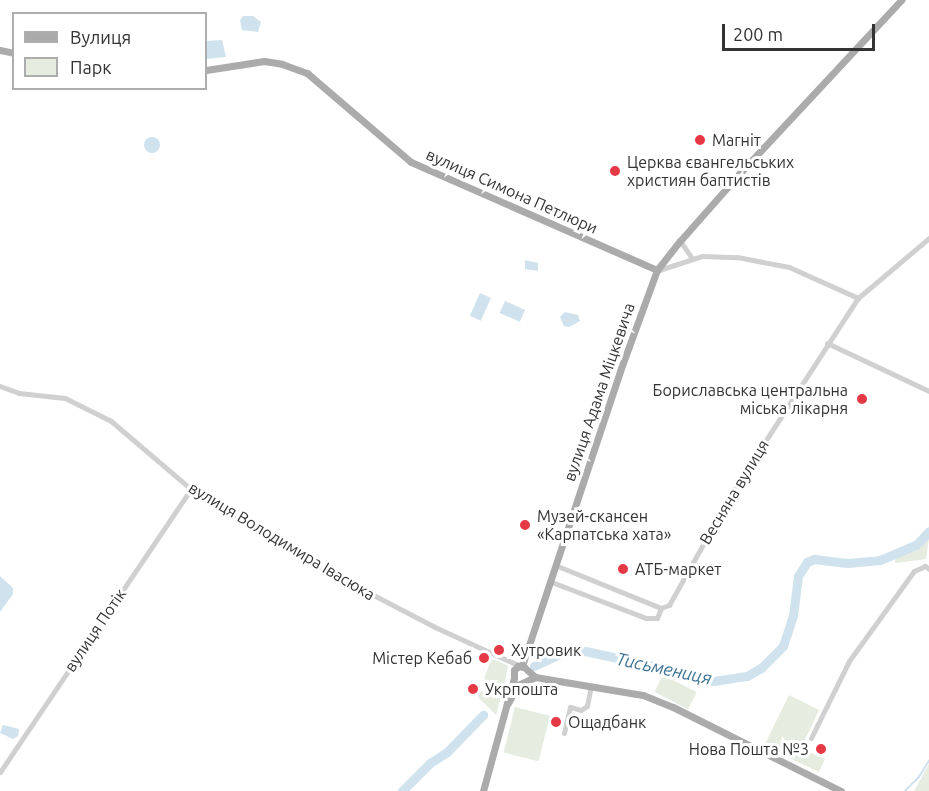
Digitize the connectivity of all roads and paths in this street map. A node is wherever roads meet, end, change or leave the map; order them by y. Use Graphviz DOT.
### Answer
graph roads {
  1 [pos="896,2"];
  2 [pos="207,70"];
  3 [pos="929,238"];
  4 [pos="680,240"];
  5 [pos="692,258"];
  6 [pos="657,270"];
  7 [pos="858,298"];
  8 [pos="827,343"];
  9 [pos="0,386"];
  10 [pos="929,391"];
  11 [pos="192,489"];
  12 [pos="555,565"];
  13 [pos="927,568"];
  14 [pos="549,582"];
  15 [pos="661,608"];
  16 [pos="520,668"];
  17 [pos="535,677"];
  18 [pos="524,680"];
  19 [pos="591,686"];
  20 [pos="508,703"];
  21 [pos="564,733"];
  22 [pos="811,738"];
  23 [pos="0,772"];
  24 [pos="483,791"];
  25 [pos="841,791"];
  1 -- 4 [label="main road, вулиця Адама Міцкевича"];
  2 -- 6 [label="main road, вулиця Симона Петлюри"];
  3 -- 7 [label="street, Весняна вулиця"];
  4 -- 5 [label="street"];
  4 -- 6 [label="main road, вулиця Адама Міцкевича"];
  5 -- 6 [label="street"];
  5 -- 7 [label="street"];
  6 -- 12 [label="main road, вулиця Адама Міцкевича"];
  7 -- 8 [label="street, Весняна вулиця"];
  8 -- 10 [label="street"];
  8 -- 15 [label="street, Весняна вулиця"];
  9 -- 11 [label="street, вулиця Володимира Івасюка"];
  11 -- 16 [label="street, вулиця Володимира Івасюка"];
  11 -- 23 [label="street, вулиця Потік"];
  12 -- 14 [label="main road, вулиця Адама Міцкевича"];
  12 -- 15 [label="street"];
  13 -- 22 [label="street"];
  14 -- 15 [label="street"];
  14 -- 16 [label="main road, вулиця Адама Міцкевича"];
  16 -- 17 [label="main road"];
  16 -- 18 [label="main road"];
  16 -- 20 [label="main road, вулиця Адама Міцкевича"];
  17 -- 18 [label="main road"];
  17 -- 19 [label="main road"];
  18 -- 20 [label="main road"];
  19 -- 21 [label="street"];
  19 -- 25 [label="main road"];
  20 -- 24 [label="main road, вулиця Адама Міцкевича"];
}
